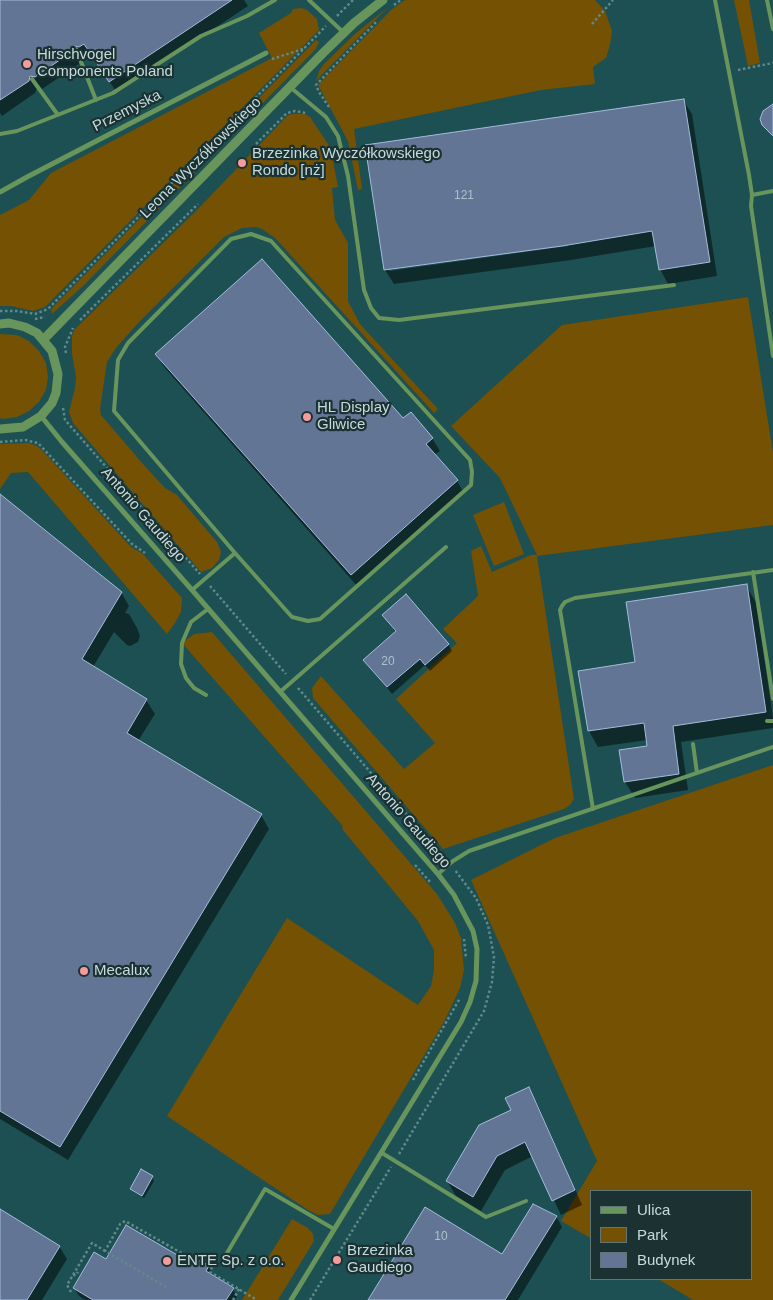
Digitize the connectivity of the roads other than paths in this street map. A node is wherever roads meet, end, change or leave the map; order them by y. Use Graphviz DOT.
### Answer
graph roads {
  1 [pos="275,0"];
  2 [pos="309,0"];
  3 [pos="383,0"];
  4 [pos="715,0"];
  5 [pos="767,0"];
  6 [pos="264,2"];
  7 [pos="773,29"];
  8 [pos="344,33"];
  9 [pos="76,50"];
  10 [pos="266,53"];
  11 [pos="32,79"];
  12 [pos="290,87"];
  13 [pos="96,100"];
  14 [pos="58,115"];
  15 [pos="0,134"];
  16 [pos="773,191"];
  17 [pos="0,192"];
  18 [pos="752,195"];
  19 [pos="674,285"];
  20 [pos="0,324"];
  21 [pos="43,340"];
  22 [pos="773,356"];
  23 [pos="41,416"];
  24 [pos="0,429"];
  25 [pos="446,547"];
  26 [pos="235,554"];
  27 [pos="773,570"];
  28 [pos="753,572"];
  29 [pos="192,590"];
  30 [pos="208,609"];
  31 [pos="280,692"];
  32 [pos="206,695"];
  33 [pos="773,699"];
  34 [pos="768,721"];
  35 [pos="773,721"];
  36 [pos="693,744"];
  37 [pos="773,747"];
  38 [pos="697,773"];
  39 [pos="593,809"];
  40 [pos="438,874"];
  41 [pos="382,1153"];
  42 [pos="526,1201"];
  43 [pos="334,1229"];
  44 [pos="227,1253"];
  45 [pos="291,1300"];
  1 -- 6 [label="lane"];
  2 -- 8 [label="lane"];
  3 -- 8 [label="street, Leona Wyczółkowskiego"];
  4 -- 18 [label="lane"];
  5 -- 7 [label="lane"];
  6 -- 13 [label="lane"];
  8 -- 12 [label="street, Leona Wyczółkowskiego"];
  9 -- 13 [label="lane"];
  10 -- 17 [label="street, Przemyska"];
  11 -- 14 [label="lane"];
  12 -- 19 [label="lane"];
  12 -- 21 [label="street, Leona Wyczółkowskiego"];
  13 -- 14 [label="lane"];
  14 -- 15 [label="lane"];
  16 -- 18 [label="lane"];
  18 -- 22 [label="lane"];
  20 -- 21 [label="street"];
  21 -- 23 [label="street"];
  23 -- 24 [label="street"];
  23 -- 29 [label="street, Antonio Gaudiego"];
  25 -- 31 [label="lane"];
  26 -- 26 [label="lane"];
  26 -- 29 [label="lane"];
  27 -- 28 [label="lane"];
  28 -- 33 [label="lane"];
  28 -- 39 [label="lane"];
  29 -- 30 [label="street, Antonio Gaudiego"];
  30 -- 31 [label="street, Antonio Gaudiego"];
  30 -- 32 [label="lane"];
  31 -- 40 [label="street, Antonio Gaudiego"];
  34 -- 35 [label="lane"];
  36 -- 38 [label="lane"];
  37 -- 38 [label="lane"];
  38 -- 39 [label="lane"];
  39 -- 40 [label="lane"];
  40 -- 41 [label="street, Antonio Gaudiego"];
  41 -- 42 [label="lane"];
  41 -- 43 [label="street, Antonio Gaudiego"];
  43 -- 44 [label="lane"];
  43 -- 45 [label="street, Antonio Gaudiego"];
}
